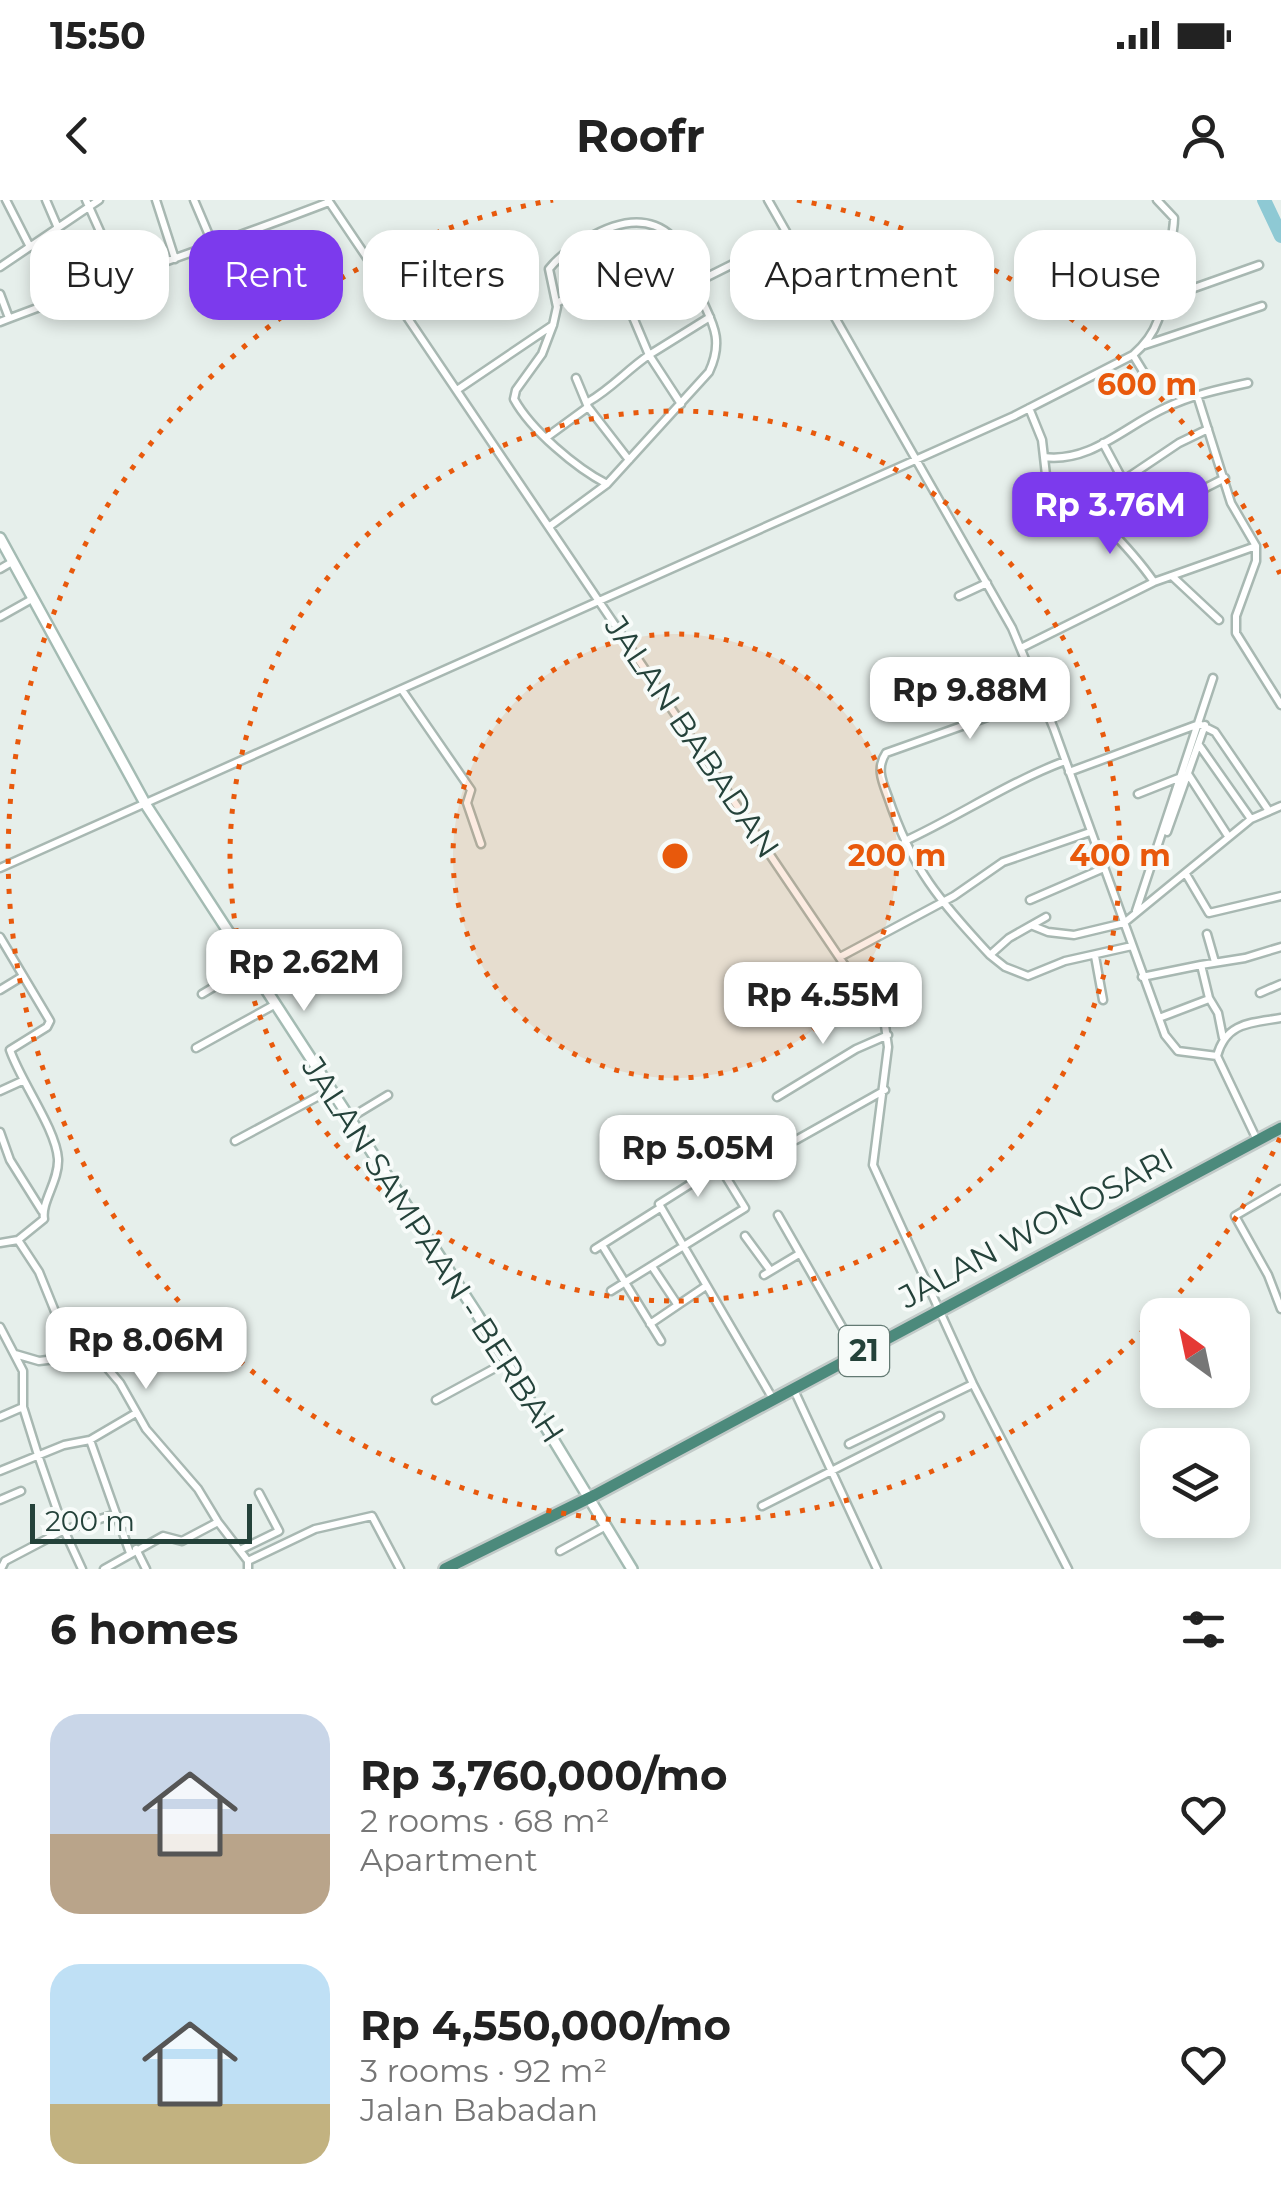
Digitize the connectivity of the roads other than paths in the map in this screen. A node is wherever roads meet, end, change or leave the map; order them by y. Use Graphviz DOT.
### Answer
graph roads {
  1 [pos="6,200"];
  2 [pos="46,200"];
  3 [pos="98,200"];
  4 [pos="156,200"];
  5 [pos="194,200"];
  6 [pos="768,200"];
  7 [pos="1157,200"];
  8 [pos="329,201"];
  9 [pos="88,203"];
  10 [pos="58,228"];
  11 [pos="55,230"];
  12 [pos="100,230"];
  13 [pos="207,230"];
  14 [pos="255,230"];
  15 [pos="604,230"];
  16 [pos="660,230"];
  17 [pos="786,230"];
  18 [pos="1174,230"];
  19 [pos="30,247"];
  20 [pos="189,254"];
  21 [pos="175,259"];
  22 [pos="559,259"];
  23 [pos="169,261"];
  24 [pos="1259,265"];
  25 [pos="0,267"];
  26 [pos="1196,287"];
  27 [pos="0,294"];
  28 [pos="559,301"];
  29 [pos="556,303"];
  30 [pos="1262,306"];
  31 [pos="30,310"];
  32 [pos="710,317"];
  33 [pos="4,320"];
  34 [pos="634,320"];
  35 [pos="705,320"];
  36 [pos="836,320"];
  37 [pos="1160,320"];
  38 [pos="554,325"];
  39 [pos="1144,346"];
  40 [pos="649,355"];
  41 [pos="1133,355"];
  42 [pos="576,378"];
  43 [pos="1149,381"];
  44 [pos="1248,383"];
  45 [pos="457,390"];
  46 [pos="1197,395"];
  47 [pos="681,404"];
  48 [pos="588,405"];
  49 [pos="1030,408"];
  50 [pos="1208,430"];
  51 [pos="547,437"];
  52 [pos="1103,443"];
  53 [pos="1044,457"];
  54 [pos="629,460"];
  55 [pos="915,460"];
  56 [pos="1225,478"];
  57 [pos="1124,480"];
  58 [pos="608,484"];
  59 [pos="550,526"];
  60 [pos="0,538"];
  61 [pos="1256,546"];
  62 [pos="12,562"];
  63 [pos="0,569"];
  64 [pos="1173,577"];
  65 [pos="1154,582"];
  66 [pos="987,583"];
  67 [pos="960,596"];
  68 [pos="32,599"];
  69 [pos="600,601"];
  70 [pos="0,618"];
  71 [pos="1219,620"];
  72 [pos="1021,648"];
  73 [pos="1213,678"];
  74 [pos="402,690"];
  75 [pos="1041,698"];
  76 [pos="1281,705"];
  77 [pos="1202,725"];
  78 [pos="1199,744"];
  79 [pos="1065,761"];
  80 [pos="1069,772"];
  81 [pos="1185,775"];
  82 [pos="1138,794"];
  83 [pos="146,805"];
  84 [pos="1281,806"];
  85 [pos="1269,811"];
  86 [pos="1251,819"];
  87 [pos="1090,832"];
  88 [pos="1228,836"];
  89 [pos="905,841"];
  90 [pos="481,844"];
  91 [pos="0,868"];
  92 [pos="1104,868"];
  93 [pos="1186,874"];
  94 [pos="1281,896"];
  95 [pos="1030,900"];
  96 [pos="942,902"];
  97 [pos="1138,911"];
  98 [pos="1046,917"];
  99 [pos="1124,923"];
  100 [pos="1034,926"];
  101 [pos="1206,934"];
  102 [pos="0,937"];
  103 [pos="1132,946"];
  104 [pos="1281,946"];
  105 [pos="990,955"];
  106 [pos="1095,956"];
  107 [pos="840,957"];
  108 [pos="1215,962"];
  109 [pos="249,966"];
  110 [pos="1201,966"];
  111 [pos="24,976"];
  112 [pos="1142,976"];
  113 [pos="1281,984"];
  114 [pos="0,990"];
  115 [pos="1260,993"];
  116 [pos="202,994"];
  117 [pos="1209,998"];
  118 [pos="1104,1000"];
  119 [pos="274,1005"];
  120 [pos="1158,1018"];
  121 [pos="1281,1018"];
  122 [pos="888,1035"];
  123 [pos="1223,1038"];
  124 [pos="196,1048"];
  125 [pos="1217,1056"];
  126 [pos="22,1081"];
  127 [pos="0,1090"];
  128 [pos="330,1090"];
  129 [pos="884,1090"];
  130 [pos="388,1096"];
  131 [pos="777,1097"];
  132 [pos="350,1118"];
  133 [pos="1281,1128"];
  134 [pos="0,1132"];
  135 [pos="796,1140"];
  136 [pos="235,1141"];
  137 [pos="1257,1141"];
  138 [pos="704,1142"];
  139 [pos="10,1160"];
  140 [pos="0,1164"];
  141 [pos="719,1166"];
  142 [pos="1281,1189"];
  143 [pos="660,1208"];
  144 [pos="42,1211"];
  145 [pos="778,1216"];
  146 [pos="745,1236"];
  147 [pos="18,1240"];
  148 [pos="0,1243"];
  149 [pos="683,1248"];
  150 [pos="798,1254"];
  151 [pos="653,1268"];
  152 [pos="626,1283"];
  153 [pos="706,1286"];
  154 [pos="611,1292"];
  155 [pos="677,1304"];
  156 [pos="940,1310"];
  157 [pos="1281,1310"];
  158 [pos="650,1324"];
  159 [pos="0,1327"];
  160 [pos="661,1340"];
  161 [pos="15,1354"];
  162 [pos="858,1354"];
  163 [pos="73,1356"];
  164 [pos="507,1361"];
  165 [pos="973,1384"];
  166 [pos="794,1389"];
  167 [pos="436,1400"];
  168 [pos="773,1400"];
  169 [pos="24,1407"];
  170 [pos="136,1413"];
  171 [pos="940,1416"];
  172 [pos="0,1417"];
  173 [pos="873,1428"];
  174 [pos="90,1440"];
  175 [pos="849,1444"];
  176 [pos="880,1446"];
  177 [pos="38,1455"];
  178 [pos="830,1471"];
  179 [pos="0,1472"];
  180 [pos="20,1491"];
  181 [pos="259,1493"];
  182 [pos="591,1497"];
  183 [pos="0,1500"];
  184 [pos="762,1506"];
  185 [pos="116,1514"];
  186 [pos="218,1522"];
  187 [pos="606,1526"];
  188 [pos="64,1530"];
  189 [pos="240,1550"];
  190 [pos="133,1551"];
  191 [pos="560,1551"];
  192 [pos="1,1565"];
  193 [pos="248,1565"];
  194 [pos="82,1569"];
  195 [pos="104,1569"];
  196 [pos="146,1569"];
  197 [pos="400,1569"];
  198 [pos="445,1569"];
  199 [pos="632,1569"];
  200 [pos="877,1569"];
  201 [pos="1068,1569"];
  1 -- 19 [label="street"];
  2 -- 10 [label="street"];
  3 -- 9 [label="street"];
  4 -- 21 [label="street"];
  5 -- 13 [label="street"];
  6 -- 17 [label="street"];
  7 -- 18 [label="street"];
  8 -- 14 [label="street"];
  8 -- 45 [label="street, JALAN BABADAN"];
  9 -- 10 [label="street"];
  9 -- 12 [label="street"];
  10 -- 11 [label="street"];
  15 -- 16 [label="street"];
  19 -- 25 [label="street"];
  20 -- 21 [label="street"];
  21 -- 23 [label="street"];
  22 -- 29 [label="street"];
  24 -- 26 [label="street"];
  27 -- 33 [label="street"];
  28 -- 29 [label="street"];
  29 -- 38 [label="street"];
  30 -- 39 [label="street"];
  31 -- 33 [label="street"];
  32 -- 47 [label="street"];
  34 -- 40 [label="street"];
  35 -- 40 [label="street"];
  36 -- 55 [label="street"];
  37 -- 39 [label="street"];
  38 -- 45 [label="street"];
  38 -- 51 [label="street"];
  39 -- 41 [label="street"];
  40 -- 47 [label="street"];
  40 -- 48 [label="street"];
  41 -- 43 [label="street"];
  41 -- 49 [label="street"];
  42 -- 48 [label="street"];
  44 -- 46 [label="street"];
  45 -- 59 [label="street, JALAN BABADAN"];
  46 -- 50 [label="street"];
  46 -- 52 [label="street"];
  47 -- 54 [label="street"];
  48 -- 51 [label="street"];
  48 -- 54 [label="street"];
  49 -- 53 [label="street"];
  49 -- 55 [label="street"];
  50 -- 56 [label="street"];
  50 -- 57 [label="street"];
  51 -- 58 [label="street"];
  52 -- 53 [label="street"];
  52 -- 57 [label="street"];
  53 -- 65 [label="street"];
  54 -- 58 [label="street"];
  55 -- 66 [label="street"];
  55 -- 69 [label="street"];
  56 -- 57 [label="street"];
  56 -- 61 [label="street"];
  58 -- 59 [label="street"];
  59 -- 69 [label="street, JALAN BABADAN"];
  60 -- 62 [label="main road, JALAN SAMPAAN - BERBAH"];
  61 -- 64 [label="street"];
  61 -- 76 [label="street"];
  62 -- 63 [label="street"];
  62 -- 68 [label="main road, JALAN SAMPAAN - BERBAH"];
  64 -- 65 [label="street"];
  64 -- 71 [label="street"];
  65 -- 72 [label="street"];
  66 -- 67 [label="street"];
  66 -- 72 [label="street"];
  68 -- 70 [label="street"];
  68 -- 83 [label="main road, JALAN SAMPAAN - BERBAH"];
  69 -- 74 [label="street"];
  69 -- 107 [label="street, JALAN BABADAN"];
  72 -- 75 [label="street"];
  73 -- 77 [label="street"];
  74 -- 83 [label="street"];
  74 -- 90 [label="street"];
  75 -- 79 [label="street"];
  75 -- 89 [label="street"];
  77 -- 78 [label="street"];
  77 -- 80 [label="street"];
  77 -- 81 [label="street"];
  77 -- 85 [label="street"];
  78 -- 81 [label="street"];
  78 -- 86 [label="street"];
  79 -- 80 [label="street"];
  79 -- 89 [label="street"];
  80 -- 87 [label="street"];
  81 -- 82 [label="street"];
  81 -- 88 [label="street"];
  81 -- 97 [label="street"];
  83 -- 91 [label="street"];
  83 -- 109 [label="main road, JALAN SAMPAAN - BERBAH"];
  84 -- 85 [label="street"];
  85 -- 86 [label="street"];
  86 -- 88 [label="street"];
  87 -- 92 [label="street"];
  87 -- 96 [label="street"];
  88 -- 93 [label="street"];
  89 -- 96 [label="street"];
  92 -- 95 [label="street"];
  92 -- 99 [label="street"];
  93 -- 94 [label="street"];
  93 -- 97 [label="street"];
  96 -- 105 [label="street"];
  96 -- 107 [label="street"];
  97 -- 99 [label="street"];
  98 -- 100 [label="street"];
  99 -- 100 [label="street"];
  99 -- 103 [label="street"];
  100 -- 105 [label="street"];
  101 -- 108 [label="street"];
  102 -- 111 [label="street"];
  103 -- 106 [label="street"];
  103 -- 112 [label="street"];
  104 -- 108 [label="street"];
  105 -- 106 [label="street"];
  106 -- 118 [label="street"];
  107 -- 122 [label="street, JALAN BABADAN"];
  108 -- 110 [label="street"];
  109 -- 116 [label="street"];
  109 -- 119 [label="main road, JALAN SAMPAAN - BERBAH"];
  110 -- 112 [label="street"];
  110 -- 117 [label="street"];
  111 -- 114 [label="street"];
  111 -- 126 [label="street"];
  112 -- 120 [label="street"];
  113 -- 115 [label="street"];
  117 -- 120 [label="street"];
  117 -- 123 [label="street"];
  119 -- 124 [label="street"];
  119 -- 128 [label="main road, JALAN SAMPAAN - BERBAH"];
  120 -- 125 [label="street"];
  121 -- 123 [label="street"];
  122 -- 129 [label="street"];
  122 -- 131 [label="street"];
  123 -- 125 [label="street"];
  125 -- 137 [label="street"];
  126 -- 127 [label="street"];
  126 -- 144 [label="street"];
  128 -- 132 [label="main road, JALAN SAMPAAN - BERBAH"];
  128 -- 136 [label="street"];
  129 -- 135 [label="street"];
  129 -- 156 [label="street"];
  130 -- 132 [label="street"];
  132 -- 164 [label="main road, JALAN SAMPAAN - BERBAH"];
  133 -- 137 [label="highway, JALAN WONOSARI / 21"];
  134 -- 139 [label="street"];
  137 -- 156 [label="highway, JALAN WONOSARI / 21"];
  138 -- 141 [label="street"];
  139 -- 140 [label="street"];
  139 -- 144 [label="street"];
  141 -- 143 [label="street"];
  141 -- 149 [label="street"];
  142 -- 157 [label="street"];
  143 -- 149 [label="street"];
  143 -- 152 [label="street"];
  144 -- 147 [label="street"];
  145 -- 150 [label="street"];
  146 -- 150 [label="street"];
  147 -- 148 [label="street"];
  147 -- 163 [label="street"];
  149 -- 151 [label="street"];
  149 -- 153 [label="street"];
  150 -- 162 [label="street"];
  151 -- 152 [label="street"];
  151 -- 155 [label="street"];
  152 -- 154 [label="street"];
  152 -- 158 [label="street"];
  153 -- 155 [label="street"];
  153 -- 168 [label="street"];
  155 -- 158 [label="street"];
  156 -- 162 [label="highway, JALAN WONOSARI / 21"];
  156 -- 165 [label="street"];
  158 -- 160 [label="street"];
  159 -- 161 [label="street"];
  161 -- 163 [label="street"];
  161 -- 169 [label="street"];
  162 -- 166 [label="highway, JALAN WONOSARI / 21"];
  163 -- 170 [label="street"];
  164 -- 167 [label="street"];
  164 -- 182 [label="main road, JALAN SAMPAAN - BERBAH"];
  165 -- 173 [label="street"];
  165 -- 201 [label="street"];
  166 -- 168 [label="highway, JALAN WONOSARI / 21"];
  166 -- 178 [label="street"];
  168 -- 182 [label="highway, JALAN WONOSARI / 21"];
  169 -- 172 [label="street"];
  169 -- 177 [label="street"];
  170 -- 174 [label="street"];
  170 -- 186 [label="street"];
  171 -- 176 [label="street"];
  173 -- 175 [label="street"];
  173 -- 176 [label="street"];
  174 -- 177 [label="street"];
  174 -- 185 [label="street"];
  176 -- 178 [label="street"];
  177 -- 179 [label="street"];
  177 -- 188 [label="street"];
  178 -- 184 [label="street"];
  178 -- 200 [label="street"];
  180 -- 183 [label="street"];
  181 -- 189 [label="street"];
  182 -- 187 [label="main road, JALAN SAMPAAN - BERBAH"];
  182 -- 198 [label="highway, JALAN WONOSARI / 21"];
  185 -- 188 [label="street"];
  185 -- 190 [label="street"];
  186 -- 189 [label="street"];
  186 -- 190 [label="street"];
  187 -- 191 [label="street"];
  187 -- 199 [label="main road, JALAN SAMPAAN - BERBAH"];
  188 -- 192 [label="street"];
  188 -- 194 [label="street"];
  189 -- 193 [label="street"];
  190 -- 195 [label="street"];
  190 -- 196 [label="street"];
  193 -- 197 [label="street"];
}
